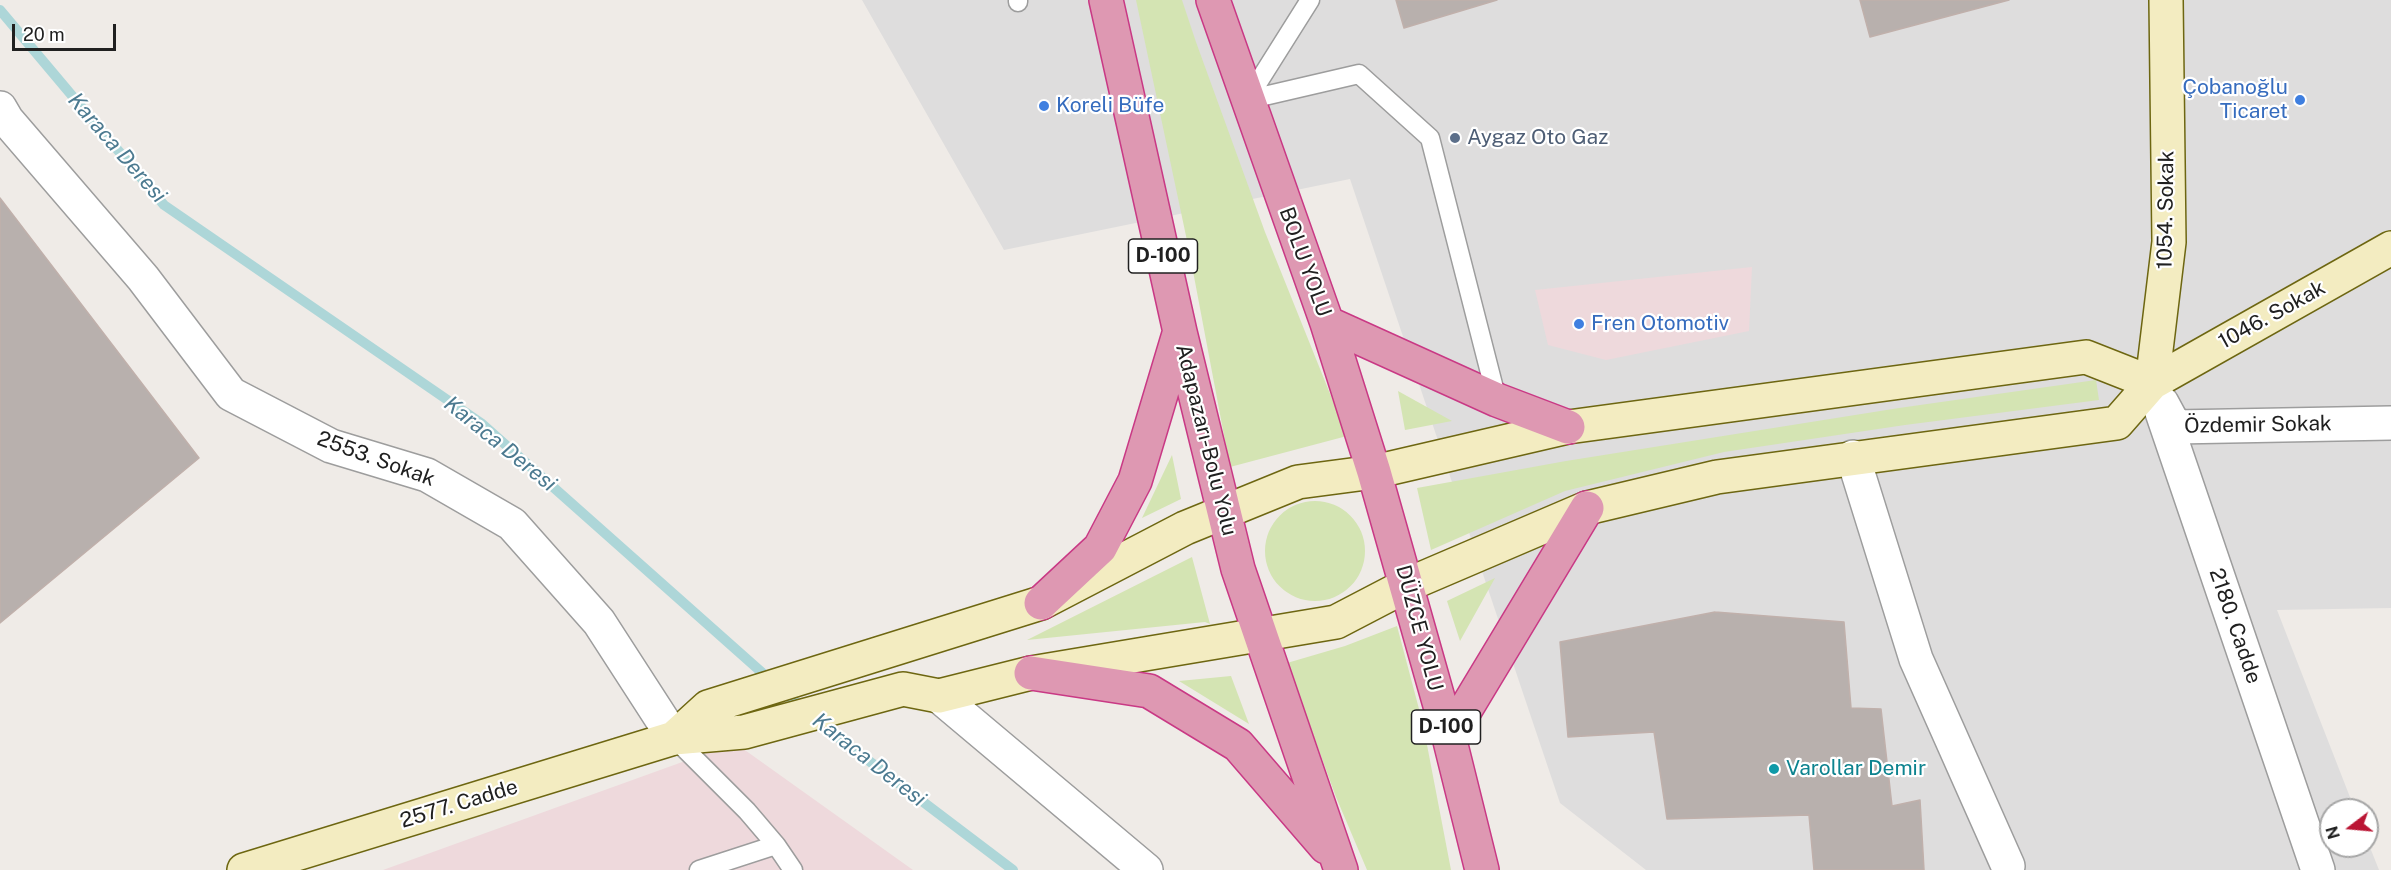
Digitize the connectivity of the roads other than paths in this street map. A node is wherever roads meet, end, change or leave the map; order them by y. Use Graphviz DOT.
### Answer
graph roads {
  1 [pos="1086,0"];
  2 [pos="1106,0"];
  3 [pos="1213,0"];
  4 [pos="1310,0"];
  5 [pos="2166,0"];
  6 [pos="1247,100"];
  7 [pos="0,108"];
  8 [pos="1132,119"];
  9 [pos="2391,248"];
  10 [pos="1327,323"];
  11 [pos="1180,332"];
  12 [pos="2152,382"];
  13 [pos="1497,400"];
  14 [pos="2391,423"];
  15 [pos="1568,428"];
  16 [pos="1853,458"];
  17 [pos="1374,472"];
  18 [pos="1587,508"];
  19 [pos="1225,511"];
  20 [pos="1390,525"];
  21 [pos="1407,585"];
  22 [pos="1041,603"];
  23 [pos="1261,635"];
  24 [pos="1031,673"];
  25 [pos="939,696"];
  26 [pos="1449,737"];
  27 [pos="674,738"];
  28 [pos="776,845"];
  29 [pos="1339,865"];
  30 [pos="2008,866"];
  31 [pos="244,870"];
  32 [pos="699,870"];
  33 [pos="793,870"];
  34 [pos="1146,870"];
  35 [pos="1482,870"];
  36 [pos="2318,870"];
  1 -- 8 [label="highway"];
  2 -- 8 [label="highway, Adapazarı-Bolu Yolu / D-100"];
  3 -- 6 [label="highway, BOLU YOLU / D-100"];
  4 -- 6 [label="lane"];
  5 -- 12 [label="main road, 1054. Sokak"];
  6 -- 10 [label="highway, BOLU YOLU / D-100"];
  6 -- 13 [label="lane"];
  7 -- 27 [label="street, 2553. Sokak"];
  8 -- 11 [label="highway, Adapazarı-Bolu Yolu / D-100"];
  9 -- 12 [label="main road, 1046. Sokak"];
  10 -- 13 [label="highway"];
  10 -- 17 [label="highway, BOLU YOLU / D-100"];
  11 -- 19 [label="highway, Adapazarı-Bolu Yolu / D-100"];
  11 -- 22 [label="highway"];
  12 -- 14 [label="street, Özdemir Sokak"];
  12 -- 15 [label="main road"];
  12 -- 16 [label="main road"];
  12 -- 36 [label="street, 2180. Cadde"];
  13 -- 15 [label="highway"];
  15 -- 17 [label="main road"];
  16 -- 18 [label="main road"];
  16 -- 30 [label="street"];
  17 -- 19 [label="main road"];
  17 -- 20 [label="highway, BOLU YOLU / D-100"];
  18 -- 21 [label="main road"];
  18 -- 26 [label="highway"];
  19 -- 22 [label="main road"];
  19 -- 23 [label="highway, Adapazarı-Bolu Yolu / D-100"];
  20 -- 21 [label="highway, DÜZCE YOLU / D-100"];
  21 -- 23 [label="main road"];
  21 -- 26 [label="highway, DÜZCE YOLU / D-100"];
  22 -- 27 [label="main road"];
  23 -- 24 [label="main road"];
  23 -- 29 [label="highway, Adapazarı-Bolu Yolu / D-100"];
  24 -- 25 [label="main road"];
  24 -- 29 [label="highway"];
  25 -- 27 [label="main road"];
  25 -- 34 [label="street"];
  26 -- 35 [label="highway, DÜZCE YOLU / D-100"];
  27 -- 28 [label="lane"];
  27 -- 31 [label="main road, 2577. Cadde"];
  28 -- 32 [label="lane"];
  28 -- 33 [label="lane"];
}
